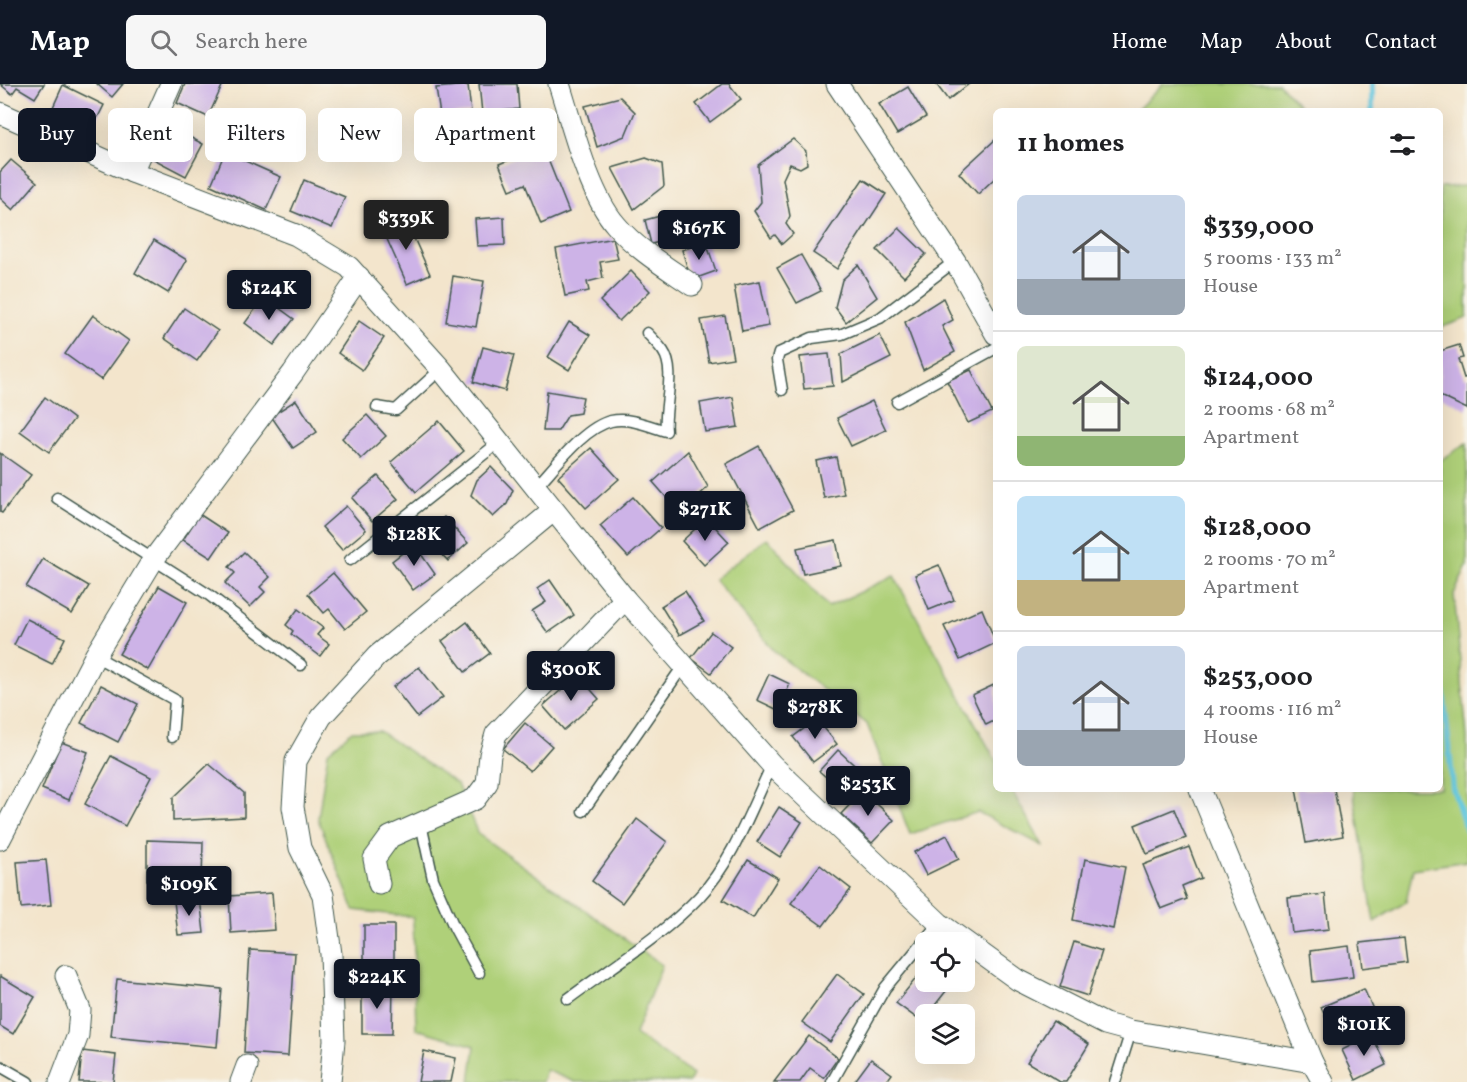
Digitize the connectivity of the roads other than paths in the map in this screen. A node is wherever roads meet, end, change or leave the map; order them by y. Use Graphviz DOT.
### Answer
graph roads {
  1 [pos="171,84"];
  2 [pos="559,84"];
  3 [pos="837,84"];
  4 [pos="0,113"];
  5 [pos="132,172"];
  6 [pos="955,261"];
  7 [pos="359,277"];
  8 [pos="692,285"];
  9 [pos="993,329"];
  10 [pos="647,333"];
  11 [pos="993,350"];
  12 [pos="441,369"];
  13 [pos="782,390"];
  14 [pos="897,402"];
  15 [pos="377,407"];
  16 [pos="498,443"];
  17 [pos="535,488"];
  18 [pos="57,498"];
  19 [pos="553,511"];
  20 [pos="153,560"];
  21 [pos="350,560"];
  22 [pos="625,599"];
  23 [pos="95,656"];
  24 [pos="301,665"];
  25 [pos="683,666"];
  26 [pos="172,737"];
  27 [pos="772,765"];
  28 [pos="1201,792"];
  29 [pos="584,811"];
  30 [pos="421,824"];
  31 [pos="0,839"];
  32 [pos="379,884"];
  33 [pos="939,923"];
  34 [pos="479,973"];
  35 [pos="66,976"];
  36 [pos="568,999"];
  37 [pos="1131,1032"];
  38 [pos="1312,1062"];
  39 [pos="0,1066"];
  40 [pos="28,1082"];
  41 [pos="60,1082"];
  42 [pos="330,1082"];
  43 [pos="832,1082"];
  44 [pos="1115,1082"];
  45 [pos="1323,1082"];
  1 -- 5 [label="street"];
  2 -- 8 [label="street"];
  3 -- 6 [label="street"];
  4 -- 5 [label="street"];
  5 -- 7 [label="street"];
  6 -- 9 [label="street"];
  6 -- 13 [label="lane"];
  7 -- 12 [label="street"];
  7 -- 20 [label="street"];
  10 -- 17 [label="lane"];
  11 -- 14 [label="lane"];
  12 -- 15 [label="lane"];
  12 -- 16 [label="street"];
  16 -- 17 [label="street"];
  16 -- 21 [label="lane"];
  17 -- 19 [label="street"];
  18 -- 20 [label="lane"];
  19 -- 22 [label="street"];
  19 -- 42 [label="street"];
  20 -- 23 [label="street"];
  20 -- 24 [label="lane"];
  22 -- 25 [label="street"];
  22 -- 30 [label="street"];
  23 -- 26 [label="lane"];
  23 -- 31 [label="street"];
  25 -- 27 [label="street"];
  25 -- 29 [label="lane"];
  27 -- 33 [label="street"];
  27 -- 36 [label="lane"];
  28 -- 38 [label="street"];
  30 -- 32 [label="street"];
  30 -- 34 [label="lane"];
  33 -- 37 [label="street"];
  33 -- 43 [label="lane"];
  35 -- 41 [label="street"];
  37 -- 38 [label="street"];
  37 -- 44 [label="lane"];
  38 -- 45 [label="street"];
  39 -- 40 [label="lane"];
}
